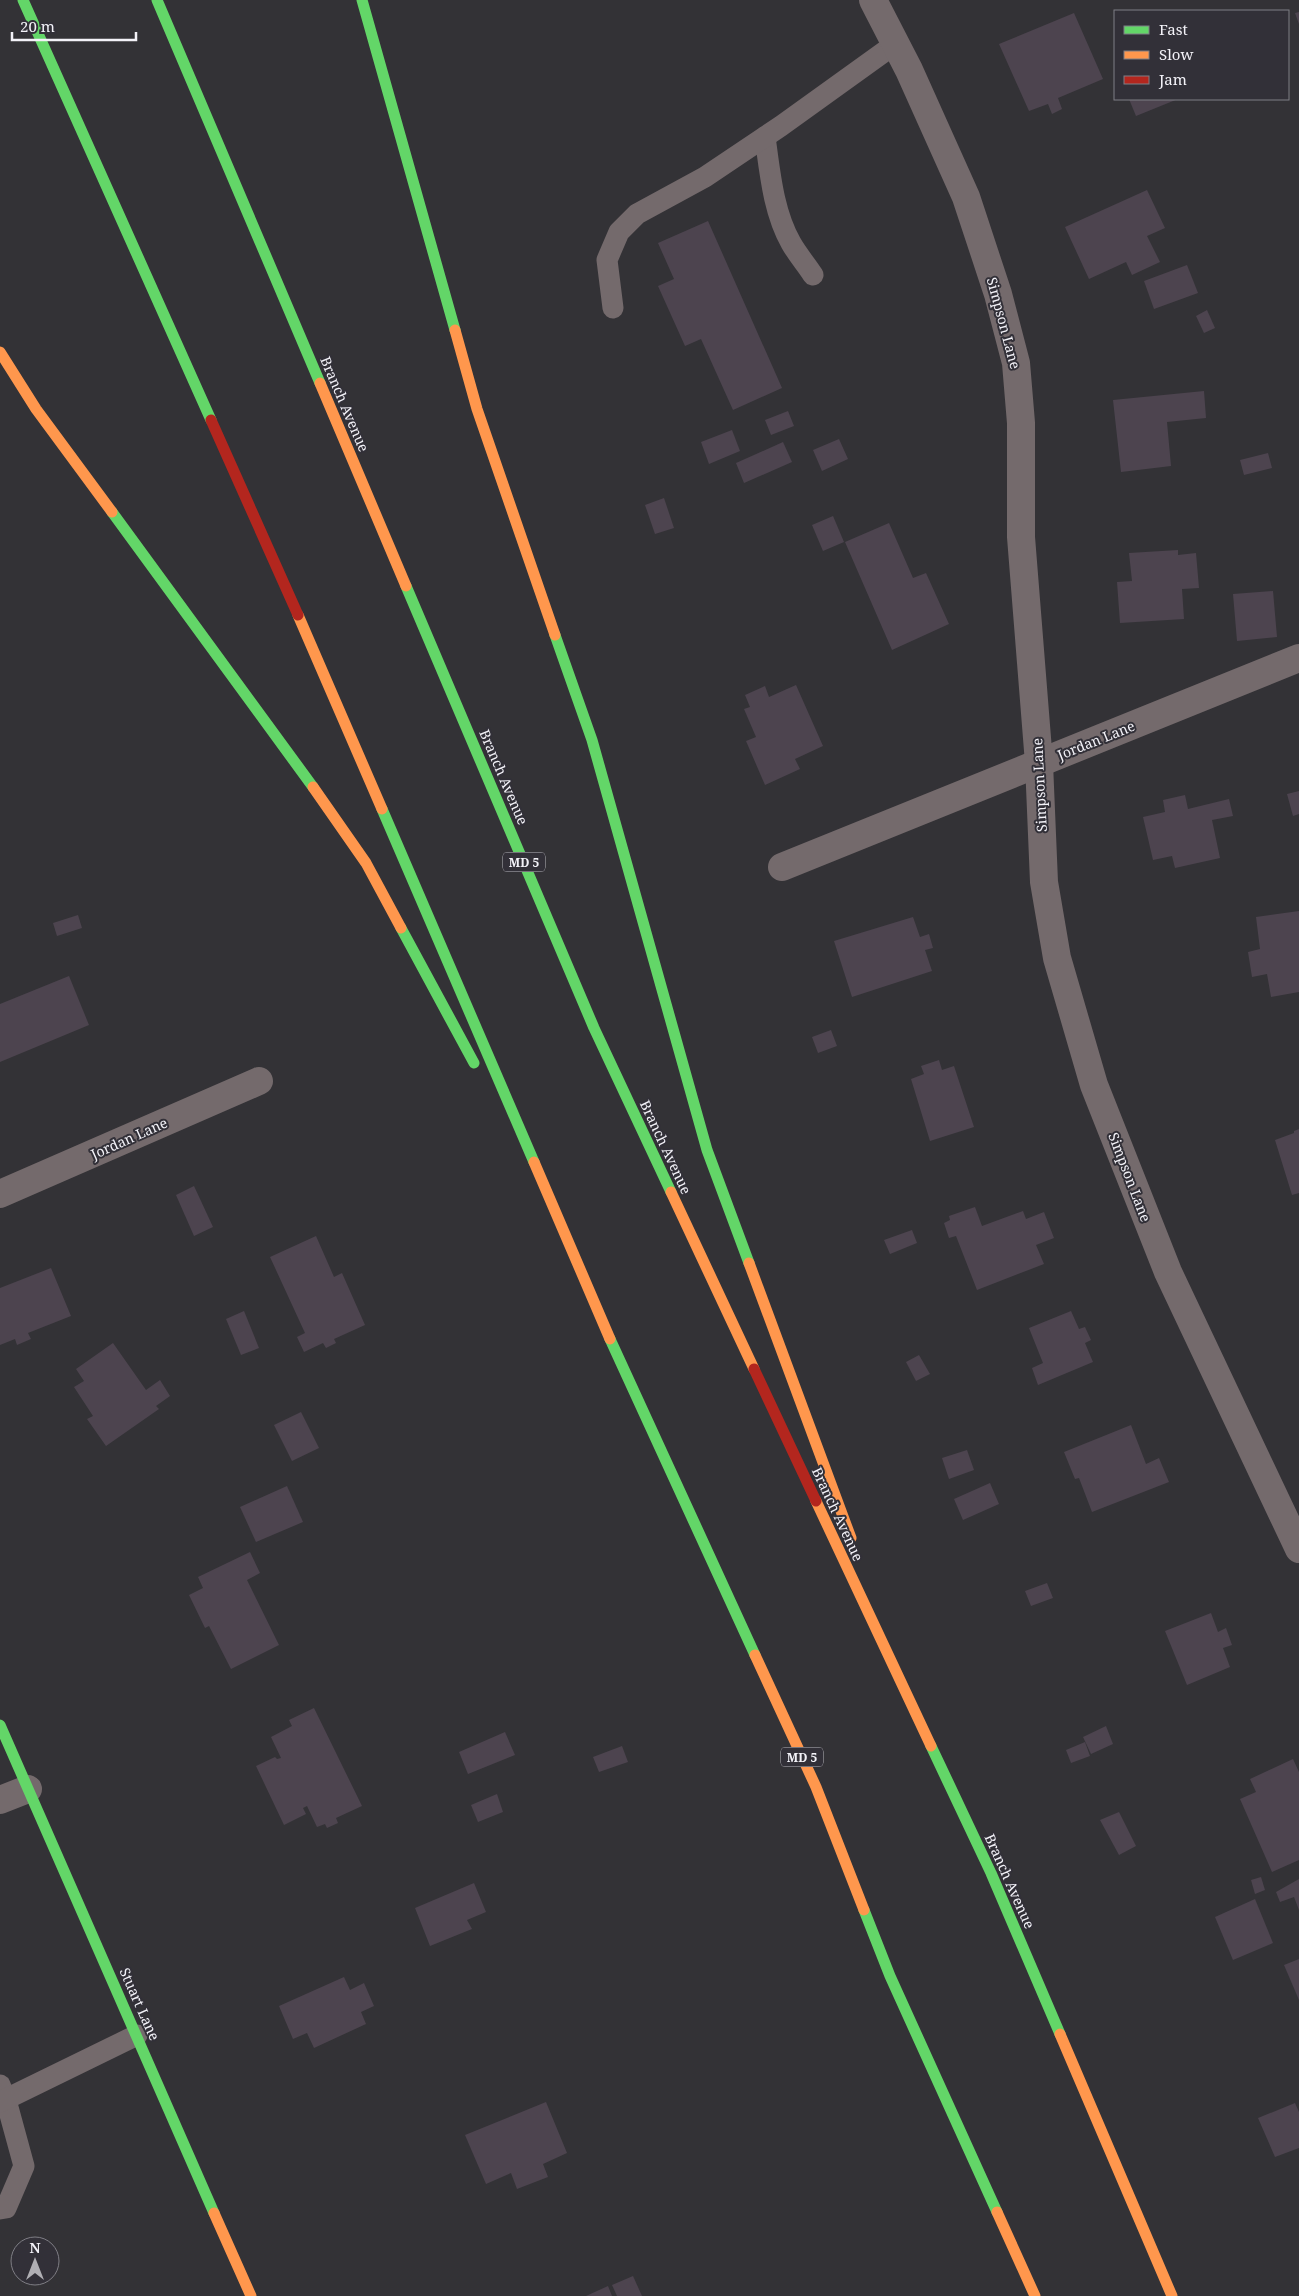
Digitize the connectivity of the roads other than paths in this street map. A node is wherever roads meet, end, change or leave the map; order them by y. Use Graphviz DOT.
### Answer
graph roads {
  1 [pos="23,0"];
  2 [pos="156,0"];
  3 [pos="362,0"];
  4 [pos="873,0"];
  5 [pos="895,44"];
  6 [pos="765,137"];
  7 [pos="814,275"];
  8 [pos="612,308"];
  9 [pos="0,352"];
  10 [pos="1299,658"];
  11 [pos="1039,763"];
  12 [pos="782,867"];
  13 [pos="479,1073"];
  14 [pos="259,1081"];
  15 [pos="498,1108"];
  16 [pos="0,1194"];
  17 [pos="559,1221"];
  18 [pos="854,1547"];
  19 [pos="1299,1549"];
  20 [pos="868,1584"];
  21 [pos="916,1713"];
  22 [pos="0,1725"];
  23 [pos="28,1789"];
  24 [pos="0,1800"];
  25 [pos="138,2035"];
  26 [pos="2,2095"];
  27 [pos="0,2209"];
  28 [pos="251,2296"];
  29 [pos="1035,2296"];
  30 [pos="1172,2296"];
  1 -- 17 [label="main road, MD 5"];
  2 -- 21 [label="main road, Branch Avenue / MD 5"];
  3 -- 18 [label="main road"];
  4 -- 5 [label="street, Simpson Lane"];
  5 -- 6 [label="lane"];
  5 -- 11 [label="street, Simpson Lane"];
  6 -- 7 [label="lane"];
  6 -- 8 [label="lane"];
  9 -- 13 [label="main road"];
  10 -- 11 [label="street, Jordan Lane"];
  11 -- 12 [label="street, Jordan Lane"];
  11 -- 19 [label="street, Simpson Lane"];
  14 -- 16 [label="street, Jordan Lane"];
  15 -- 17 [label="main road"];
  17 -- 29 [label="main road, MD 5"];
  20 -- 21 [label="main road"];
  21 -- 30 [label="main road, Branch Avenue / MD 5"];
  22 -- 23 [label="main road, Stuart Lane"];
  23 -- 24 [label="street"];
  23 -- 25 [label="main road, Stuart Lane"];
  25 -- 26 [label="lane"];
  25 -- 28 [label="main road, Stuart Lane"];
  26 -- 27 [label="lane"];
}
